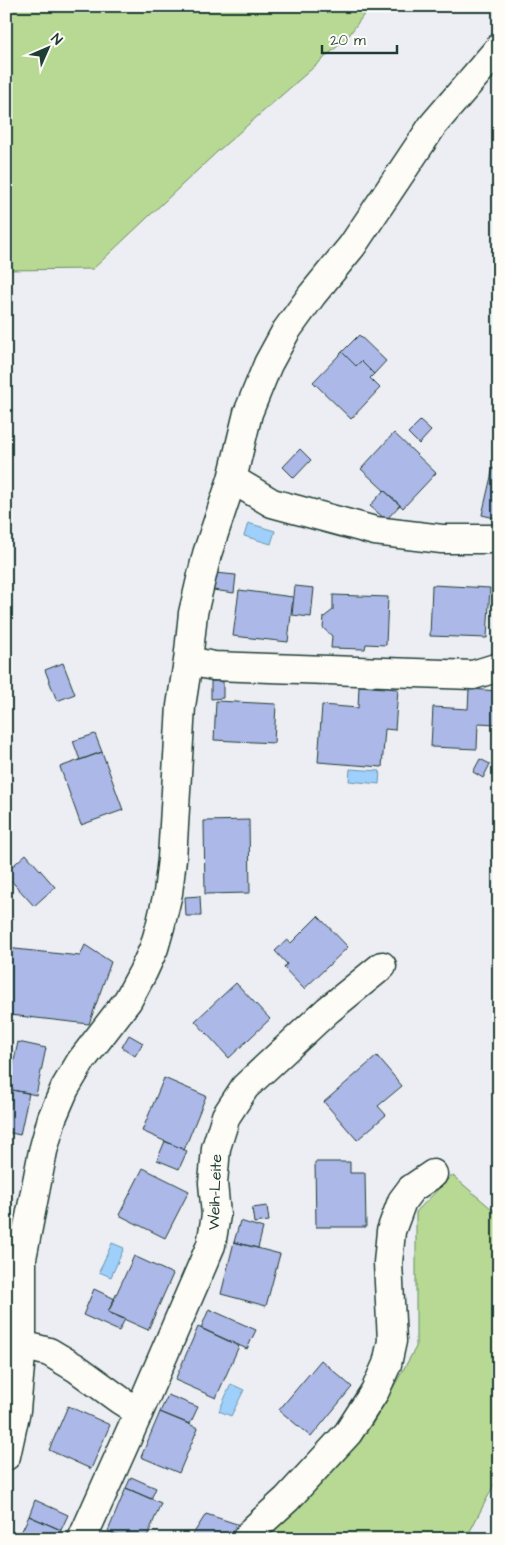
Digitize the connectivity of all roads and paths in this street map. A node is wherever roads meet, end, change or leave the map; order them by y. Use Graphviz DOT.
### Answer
graph roads {
  1 [pos="499,48"];
  2 [pos="232,479"];
  3 [pos="492,539"];
  4 [pos="188,661"];
  5 [pos="499,666"];
  6 [pos="382,966"];
  7 [pos="433,1174"];
  8 [pos="22,1345"];
  9 [pos="140,1412"];
  10 [pos="6,1456"];
  11 [pos="82,1539"];
  12 [pos="246,1539"];
  1 -- 2 [label="street"];
  2 -- 3 [label="street"];
  2 -- 4 [label="street"];
  4 -- 5 [label="street"];
  4 -- 8 [label="street"];
  6 -- 9 [label="street, Weih-Leite"];
  7 -- 12 [label="street"];
  8 -- 9 [label="street"];
  8 -- 10 [label="street"];
  9 -- 11 [label="street, Weih-Leite"];
}
